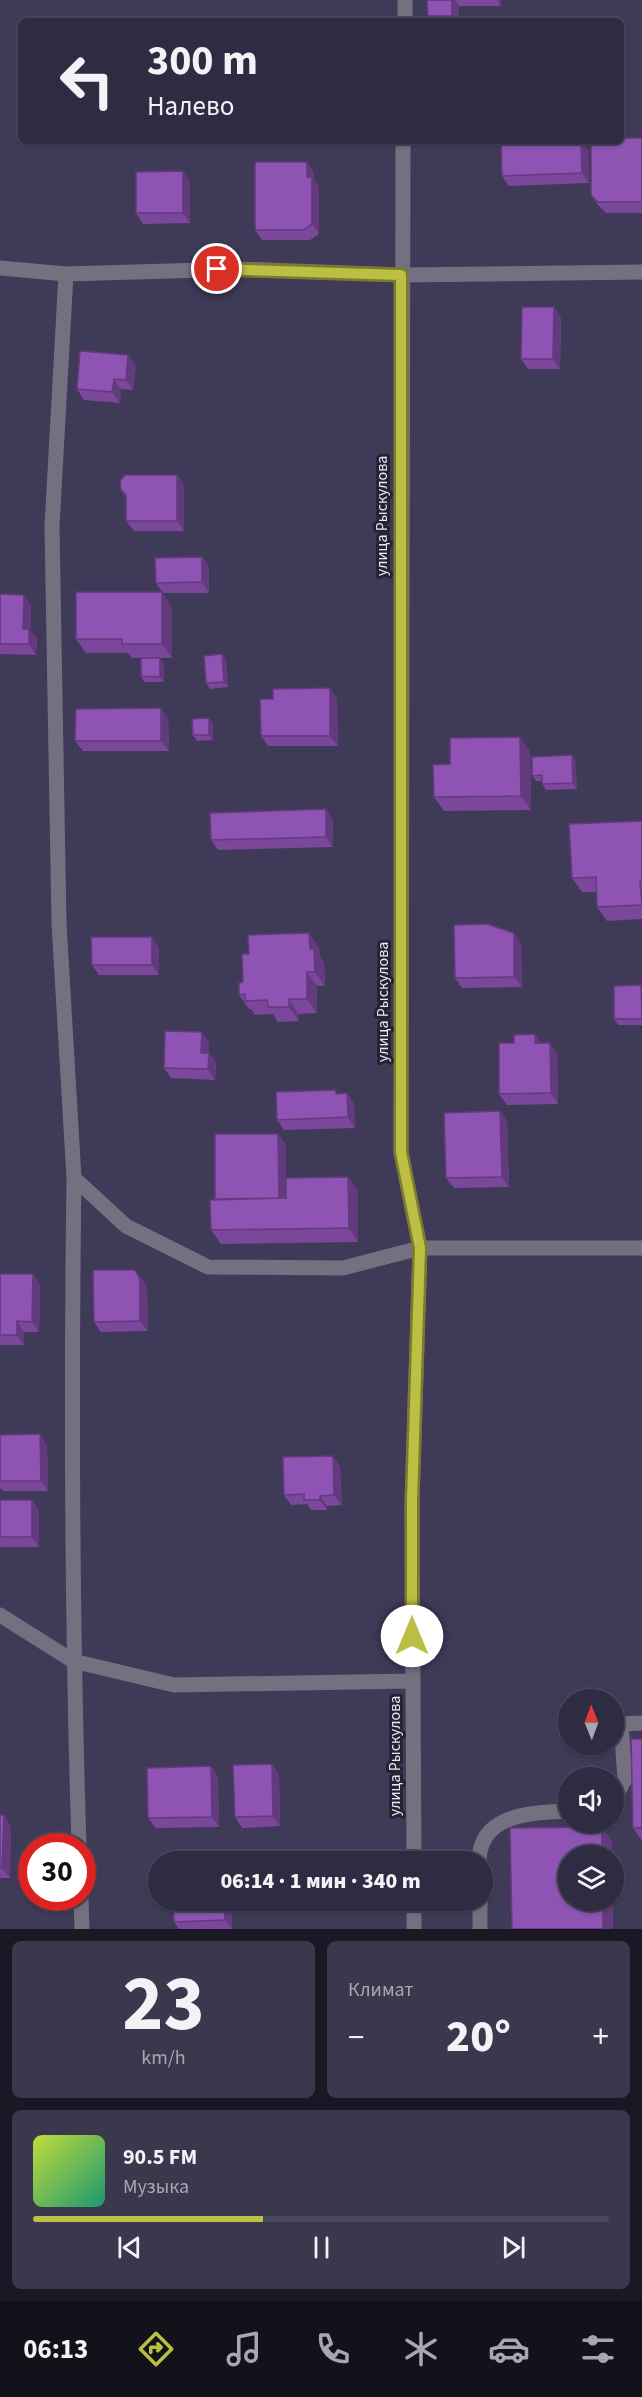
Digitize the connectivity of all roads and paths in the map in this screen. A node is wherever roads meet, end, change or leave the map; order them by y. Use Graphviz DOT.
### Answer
graph roads {
  1 [pos="405,0"];
  2 [pos="405,18"];
  3 [pos="403,144"];
  4 [pos="0,268"];
  5 [pos="642,272"];
  6 [pos="66,274"];
  7 [pos="401,275"];
  8 [pos="74,1178"];
  9 [pos="420,1248"];
  10 [pos="642,1248"];
  11 [pos="0,1615"];
  12 [pos="73,1661"];
  13 [pos="412,1681"];
  14 [pos="642,1723"];
  15 [pos="624,1781"];
  16 [pos="558,1812"];
  17 [pos="79,1833"];
  18 [pos="414,1851"];
  19 [pos="479,1851"];
  20 [pos="81,1911"];
  21 [pos="414,1911"];
  22 [pos="480,1911"];
  23 [pos="82,1929"];
  24 [pos="414,1929"];
  25 [pos="480,1929"];
  1 -- 2 [label="street"];
  3 -- 7 [label="street, улица Рыскулова"];
  4 -- 6 [label="street"];
  5 -- 7 [label="street"];
  6 -- 7 [label="street"];
  6 -- 8 [label="street"];
  7 -- 9 [label="street, улица Рыскулова"];
  8 -- 9 [label="street"];
  8 -- 12 [label="street"];
  9 -- 10 [label="street"];
  9 -- 13 [label="street, улица Рыскулова"];
  11 -- 12 [label="street"];
  12 -- 13 [label="street"];
  12 -- 17 [label="street"];
  13 -- 18 [label="street, улица Рыскулова"];
  14 -- 15 [label="street"];
  16 -- 19 [label="street"];
  20 -- 23 [label="street"];
  21 -- 24 [label="street"];
  22 -- 25 [label="street"];
}
